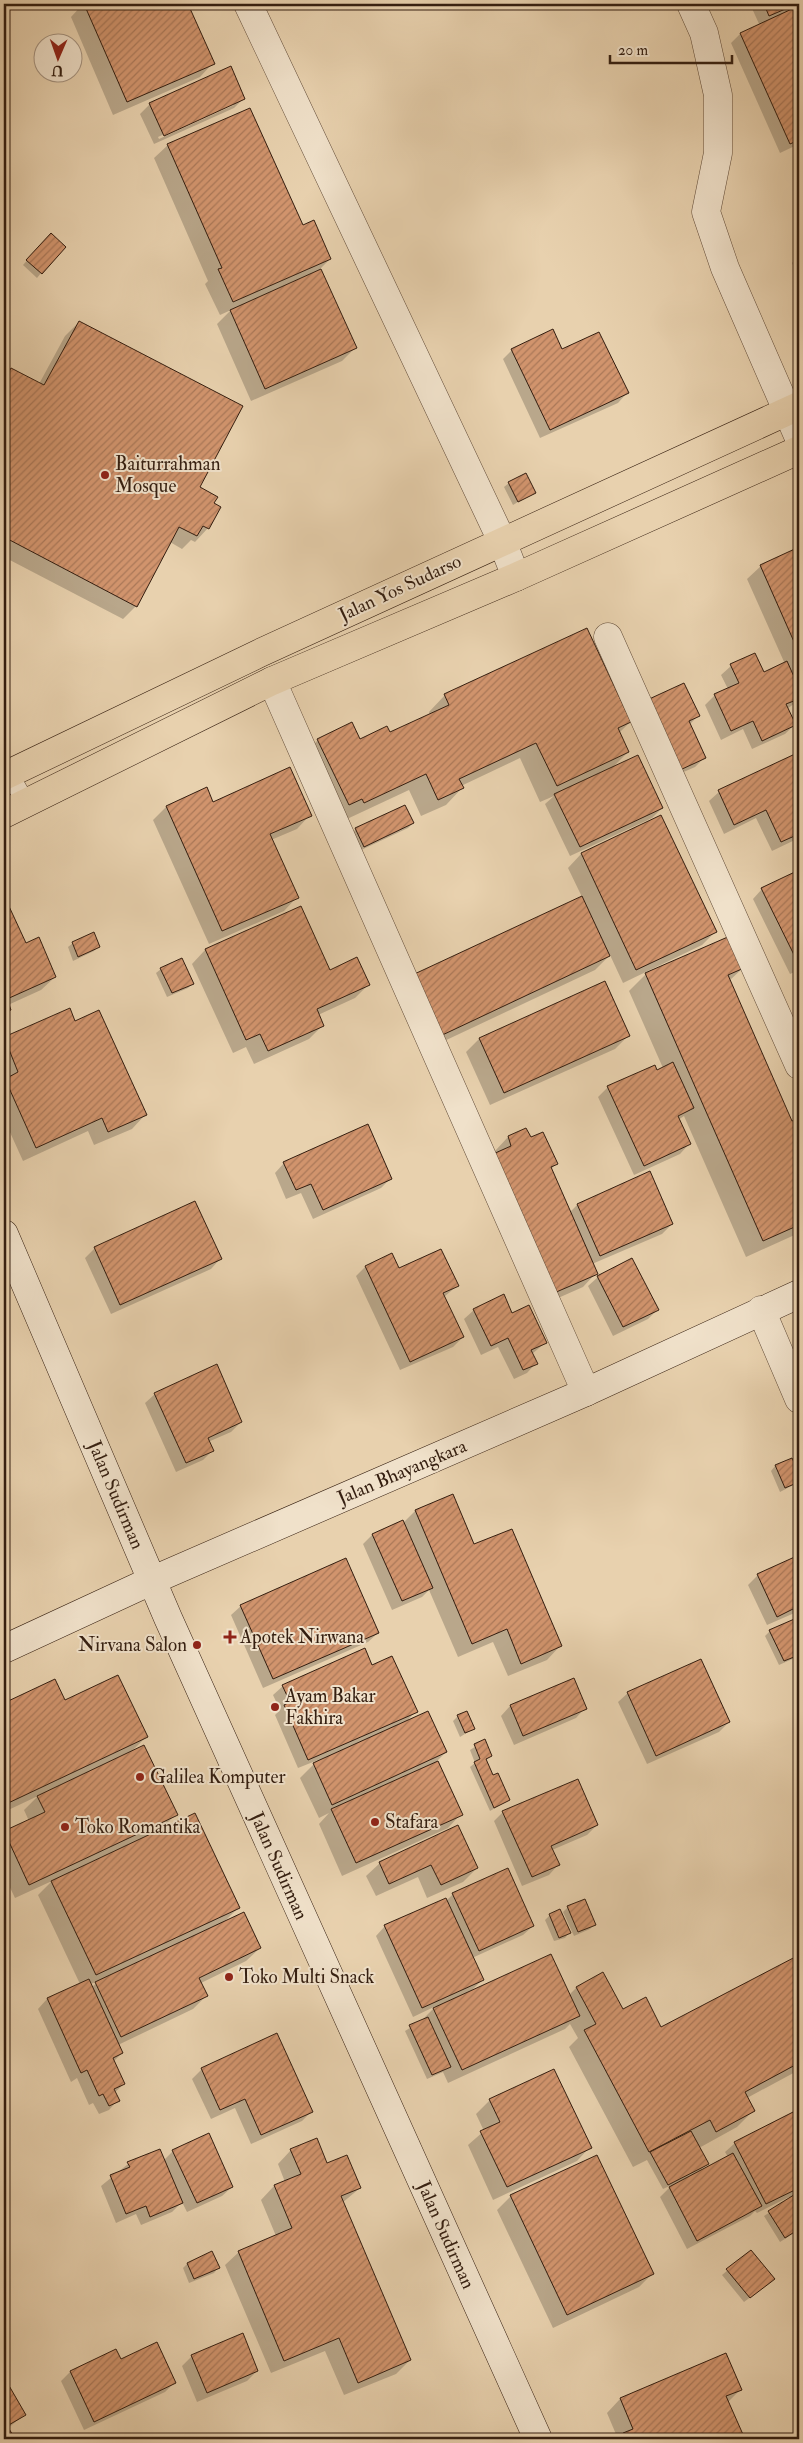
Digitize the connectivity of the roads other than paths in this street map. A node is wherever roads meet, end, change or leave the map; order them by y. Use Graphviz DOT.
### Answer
graph roads {
  1 [pos="248,4"];
  2 [pos="691,4"];
  3 [pos="793,409"];
  4 [pos="799,438"];
  5 [pos="799,450"];
  6 [pos="502,541"];
  7 [pos="516,577"];
  8 [pos="608,637"];
  9 [pos="272,681"];
  10 [pos="5,772"];
  11 [pos="15,809"];
  12 [pos="799,1065"];
  13 [pos="4,1234"];
  14 [pos="799,1294"];
  15 [pos="761,1310"];
  16 [pos="586,1392"];
  17 [pos="799,1399"];
  18 [pos="153,1580"];
  19 [pos="4,1649"];
  20 [pos="538,2439"];
  1 -- 6 [label="street"];
  2 -- 3 [label="street"];
  3 -- 4 [label="street"];
  3 -- 6 [label="highway, Jalan Yos Sudarso"];
  5 -- 7 [label="highway, Jalan Yos Sudarso"];
  6 -- 7 [label="street"];
  6 -- 10 [label="highway, Jalan Yos Sudarso"];
  7 -- 9 [label="highway, Jalan Yos Sudarso"];
  8 -- 12 [label="street"];
  9 -- 11 [label="highway, Jalan Yos Sudarso"];
  9 -- 16 [label="street"];
  10 -- 11 [label="lane"];
  13 -- 18 [label="street, Jalan Sudirman"];
  14 -- 15 [label="street, Jalan Bhayangkara"];
  15 -- 16 [label="street, Jalan Bhayangkara"];
  15 -- 17 [label="street"];
  16 -- 18 [label="street, Jalan Bhayangkara"];
  18 -- 19 [label="street, Jalan Bhayangkara"];
  18 -- 20 [label="street, Jalan Sudirman"];
}
